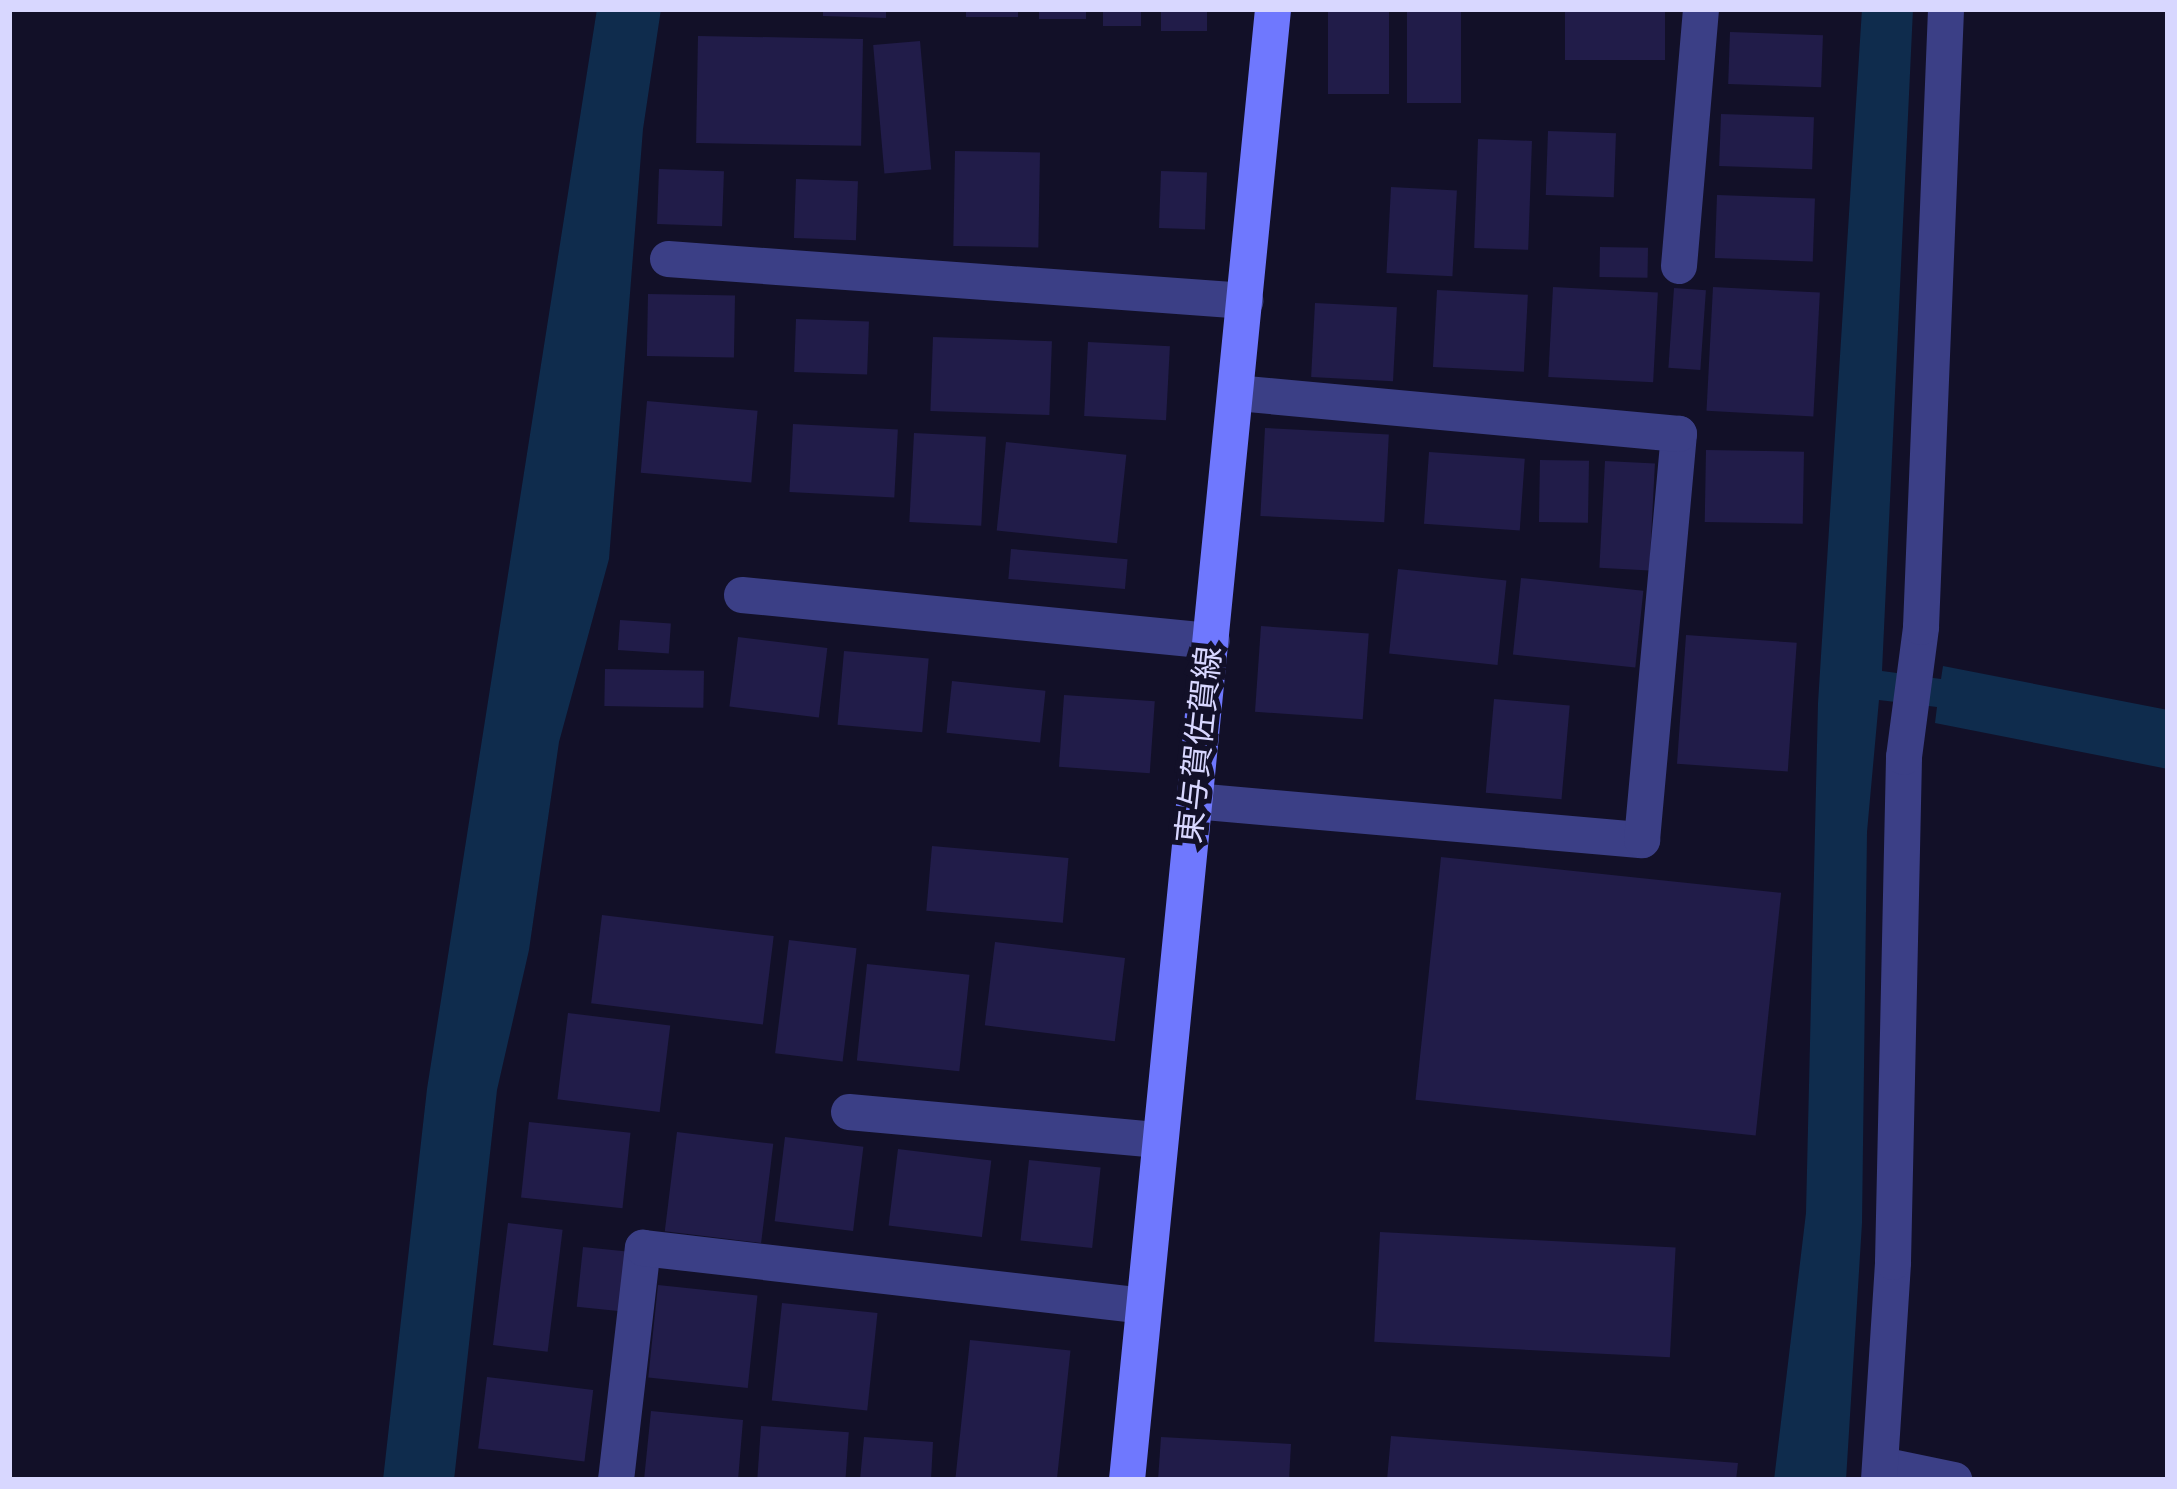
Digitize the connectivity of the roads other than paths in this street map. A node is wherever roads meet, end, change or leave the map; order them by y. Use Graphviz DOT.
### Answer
graph roads {
  1 [pos="1273,9"];
  2 [pos="1701,9"];
  3 [pos="1946,9"];
  4 [pos="668,259"];
  5 [pos="1679,266"];
  6 [pos="1245,301"];
  7 [pos="1238,393"];
  8 [pos="742,595"];
  9 [pos="1212,640"];
  10 [pos="1194,801"];
  11 [pos="849,1112"];
  12 [pos="1159,1140"];
  13 [pos="1144,1306"];
  14 [pos="1880,1473"];
  15 [pos="616,1480"];
  16 [pos="1127,1480"];
  17 [pos="1954,1480"];
  1 -- 6 [label="main road, 東与賀佐賀線"];
  2 -- 5 [label="street"];
  3 -- 14 [label="street"];
  4 -- 6 [label="street"];
  6 -- 7 [label="main road, 東与賀佐賀線"];
  7 -- 9 [label="main road, 東与賀佐賀線"];
  7 -- 10 [label="street"];
  8 -- 9 [label="street"];
  9 -- 10 [label="main road, 東与賀佐賀線"];
  10 -- 12 [label="main road, 東与賀佐賀線"];
  11 -- 12 [label="street"];
  12 -- 13 [label="main road, 東与賀佐賀線"];
  13 -- 15 [label="street"];
  13 -- 16 [label="main road, 東与賀佐賀線"];
  14 -- 17 [label="street"];
}
